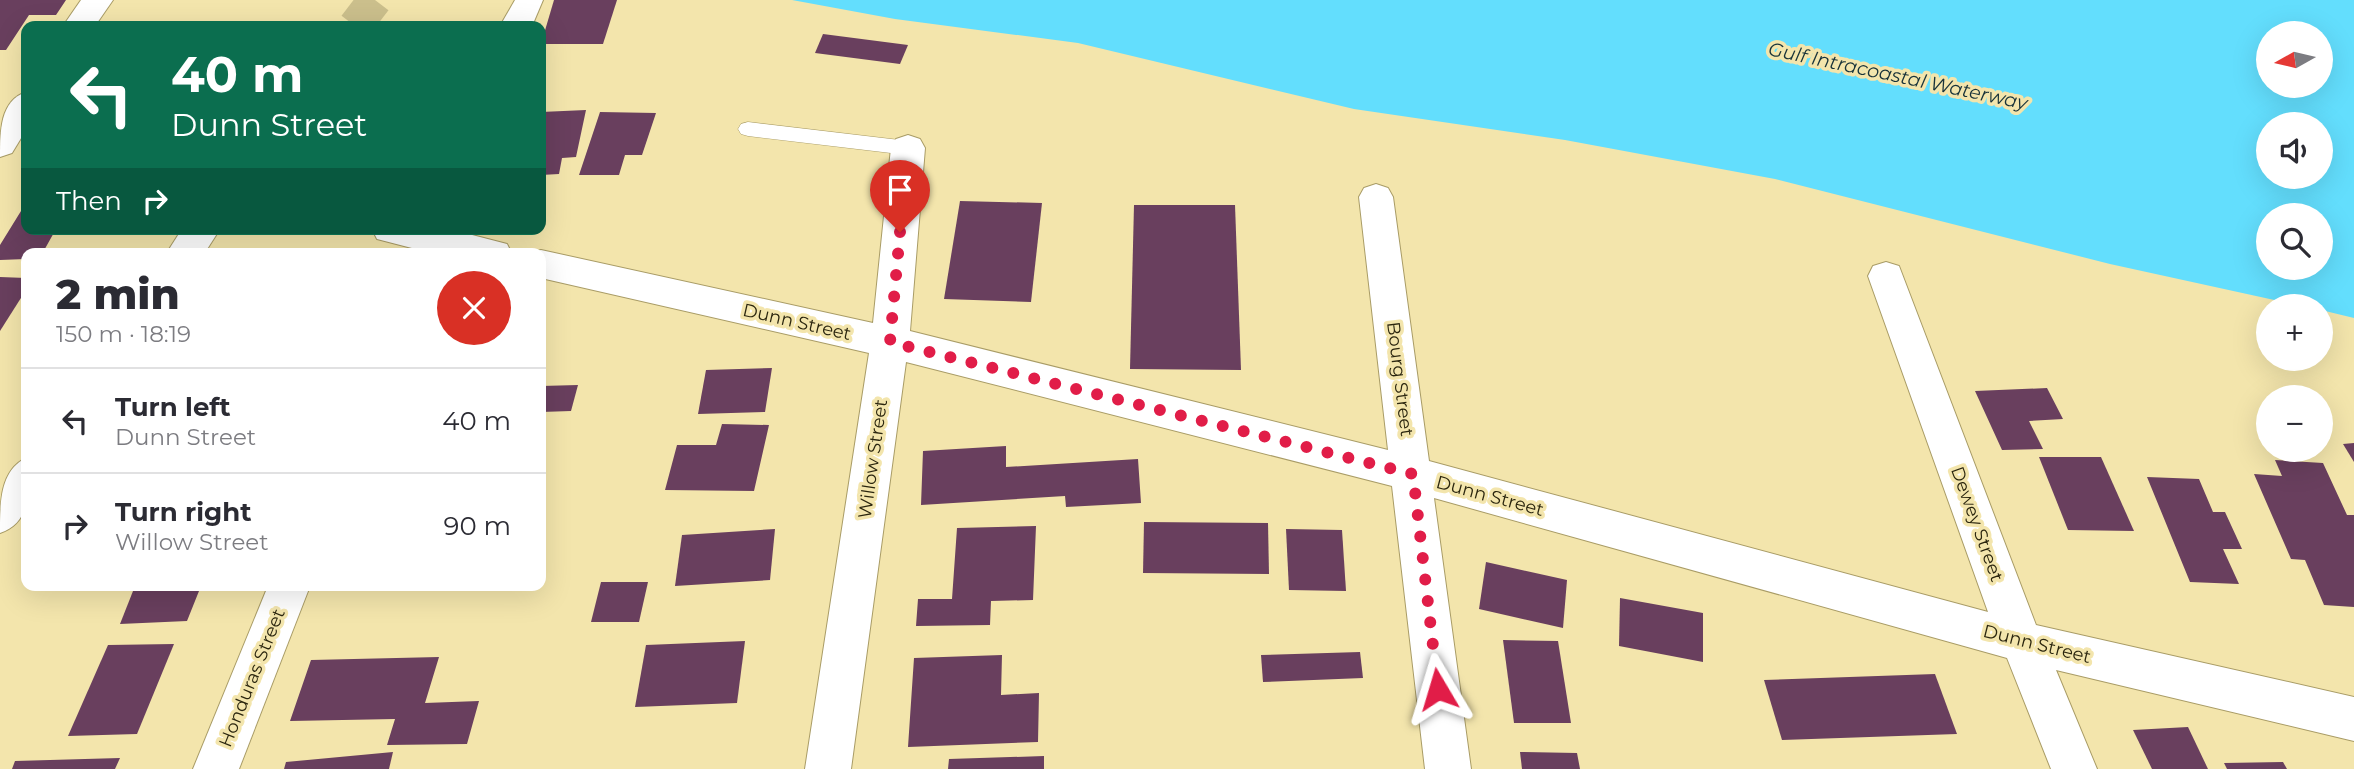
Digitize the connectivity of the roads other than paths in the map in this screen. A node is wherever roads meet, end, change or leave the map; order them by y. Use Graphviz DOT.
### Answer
graph roads {
  1 [pos="97,0"];
  2 [pos="82,21"];
  3 [pos="748,129"];
  4 [pos="908,148"];
  5 [pos="1376,197"];
  6 [pos="410,235"];
  7 [pos="430,241"];
  8 [pos="464,248"];
  9 [pos="546,265"];
  10 [pos="1886,276"];
  11 [pos="890,342"];
  12 [pos="1413,474"];
  13 [pos="21,484"];
  14 [pos="0,515"];
  15 [pos="287,591"];
  16 [pos="2023,642"];
  17 [pos="2354,719"];
  18 [pos="216,769"];
  19 [pos="828,769"];
  20 [pos="1448,769"];
  21 [pos="2074,769"];
  1 -- 2 [label="street"];
  3 -- 4 [label="lane"];
  4 -- 11 [label="street, Willow Street"];
  5 -- 12 [label="street, Bourg Street"];
  6 -- 7 [label="street"];
  7 -- 8 [label="street"];
  9 -- 11 [label="street, Dunn Street"];
  10 -- 16 [label="street, Dewey Street"];
  11 -- 12 [label="street, Dunn Street"];
  11 -- 19 [label="street, Willow Street"];
  12 -- 16 [label="street, Dunn Street"];
  12 -- 20 [label="street, Bourg Street"];
  13 -- 14 [label="street"];
  15 -- 18 [label="street, Honduras Street"];
  16 -- 17 [label="street, Dunn Street"];
  16 -- 21 [label="street, Dewey Street"];
}
